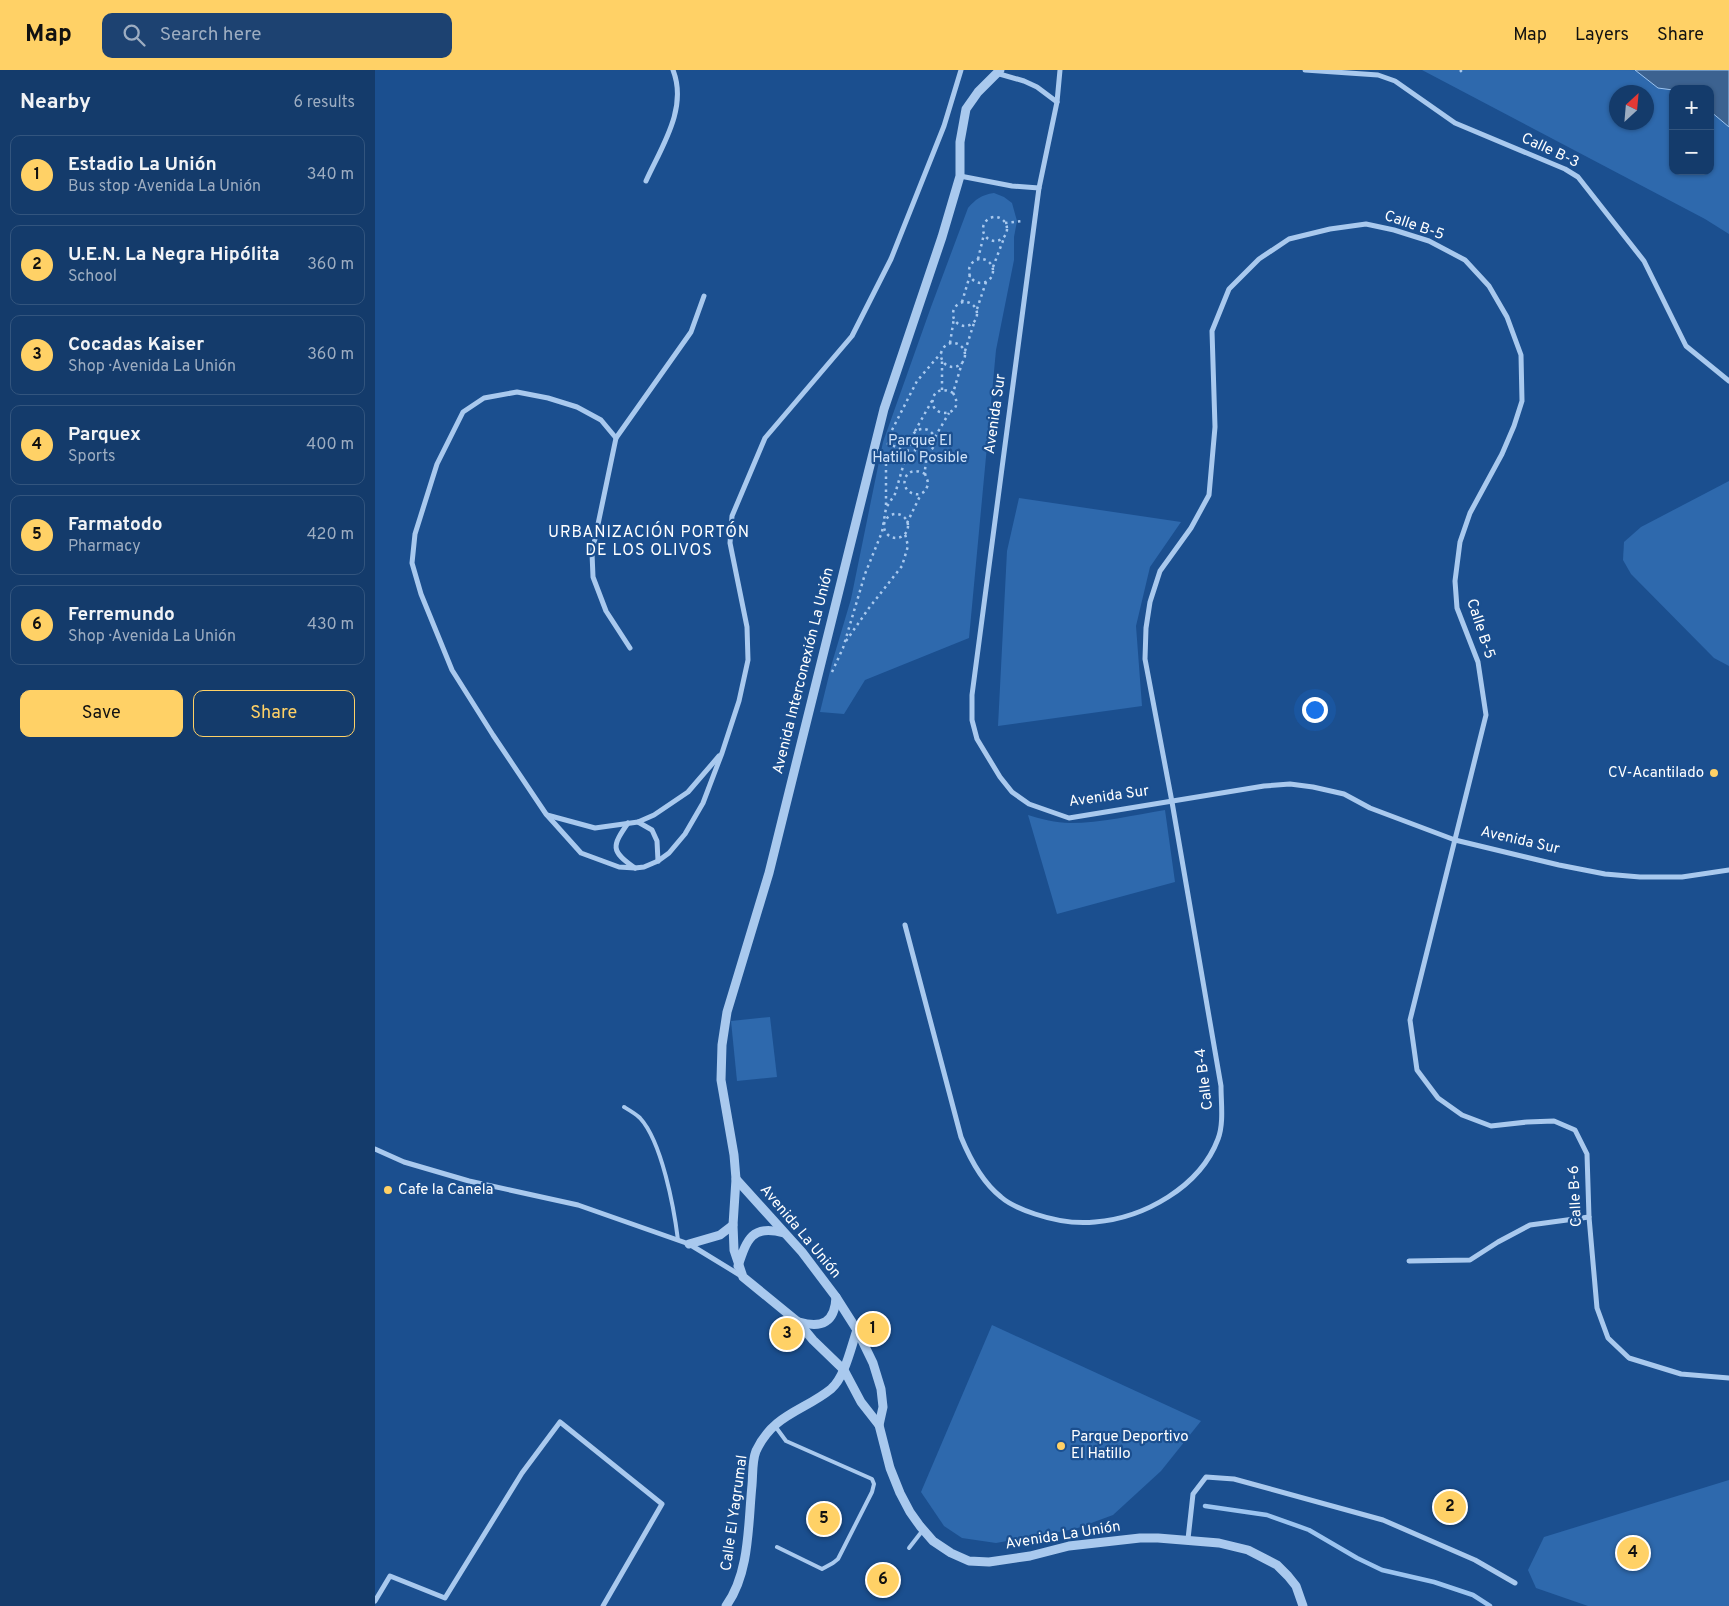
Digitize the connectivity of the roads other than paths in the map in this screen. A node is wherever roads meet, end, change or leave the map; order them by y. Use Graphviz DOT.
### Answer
graph roads {
  1 [pos="673,70"];
  2 [pos="961,70"];
  3 [pos="1060,70"];
  4 [pos="1305,70"];
  5 [pos="998,72"];
  6 [pos="1057,102"];
  7 [pos="959,176"];
  8 [pos="646,181"];
  9 [pos="1039,188"];
  10 [pos="704,296"];
  11 [pos="1729,381"];
  12 [pos="616,438"];
  13 [pos="630,648"];
  14 [pos="722,753"];
  15 [pos="1172,802"];
  16 [pos="546,814"];
  17 [pos="638,822"];
  18 [pos="628,823"];
  19 [pos="1455,840"];
  20 [pos="658,861"];
  21 [pos="635,868"];
  22 [pos="1729,870"];
  23 [pos="905,926"];
  24 [pos="624,1107"];
  25 [pos="375,1150"];
  26 [pos="737,1179"];
  27 [pos="1589,1217"];
  28 [pos="733,1225"];
  29 [pos="784,1233"];
  30 [pos="678,1240"];
  31 [pos="689,1244"];
  32 [pos="1409,1261"];
  33 [pos="738,1266"];
  34 [pos="743,1277"];
  35 [pos="837,1297"];
  36 [pos="798,1322"];
  37 [pos="857,1330"];
  38 [pos="844,1370"];
  39 [pos="1729,1378"];
  40 [pos="879,1425"];
  41 [pos="775,1426"];
  42 [pos="923,1530"];
  43 [pos="1188,1540"];
  44 [pos="777,1547"];
  45 [pos="909,1548"];
  46 [pos="1515,1583"];
  47 [pos="375,1601"];
  48 [pos="603,1606"];
  49 [pos="726,1606"];
  50 [pos="1303,1606"];
  1 -- 8 [label="street"];
  2 -- 14 [label="street"];
  3 -- 6 [label="street, Avenida Sur"];
  4 -- 11 [label="street, Calle B-3"];
  5 -- 6 [label="street"];
  5 -- 7 [label="street"];
  6 -- 9 [label="street, Avenida Sur"];
  7 -- 9 [label="street"];
  7 -- 26 [label="street, Avenida Interconexión La Unión"];
  9 -- 15 [label="street, Avenida Sur"];
  10 -- 12 [label="street"];
  12 -- 13 [label="street"];
  12 -- 16 [label="street"];
  14 -- 17 [label="street"];
  14 -- 20 [label="street"];
  15 -- 19 [label="street, Avenida Sur"];
  15 -- 19 [label="street, Calle B-5"];
  15 -- 23 [label="street, Calle B-4"];
  16 -- 18 [label="street"];
  16 -- 21 [label="street"];
  17 -- 18 [label="street"];
  17 -- 20 [label="street"];
  18 -- 21 [label="street"];
  19 -- 22 [label="street, Avenida Sur"];
  19 -- 27 [label="street, Calle B-6"];
  20 -- 21 [label="street"];
  24 -- 30 [label="lane"];
  25 -- 30 [label="street, Avenida La Unión"];
  26 -- 28 [label="street, Avenida La Unión"];
  26 -- 29 [label="street, Avenida La Unión"];
  27 -- 32 [label="street"];
  27 -- 39 [label="street, Calle B-6"];
  28 -- 31 [label="street"];
  28 -- 33 [label="street, Avenida La Unión"];
  29 -- 33 [label="street"];
  29 -- 35 [label="street, Avenida La Unión"];
  30 -- 31 [label="street, Avenida La Unión"];
  31 -- 34 [label="street, Avenida La Unión"];
  33 -- 34 [label="street, Avenida La Unión"];
  34 -- 36 [label="street, Avenida La Unión"];
  35 -- 36 [label="street"];
  35 -- 37 [label="street, Avenida La Unión"];
  36 -- 38 [label="street, Avenida La Unión"];
  37 -- 38 [label="street, Calle El Yagrumal"];
  37 -- 40 [label="street, Avenida La Unión"];
  38 -- 40 [label="street, Avenida La Unión"];
  38 -- 41 [label="street, Calle El Yagrumal"];
  40 -- 42 [label="street, Avenida La Unión"];
  41 -- 44 [label="lane"];
  41 -- 49 [label="street, Calle El Yagrumal"];
  42 -- 43 [label="street, Avenida La Unión"];
  42 -- 45 [label="lane"];
  43 -- 46 [label="street"];
  43 -- 50 [label="street, Avenida La Unión"];
  47 -- 48 [label="street"];
}
